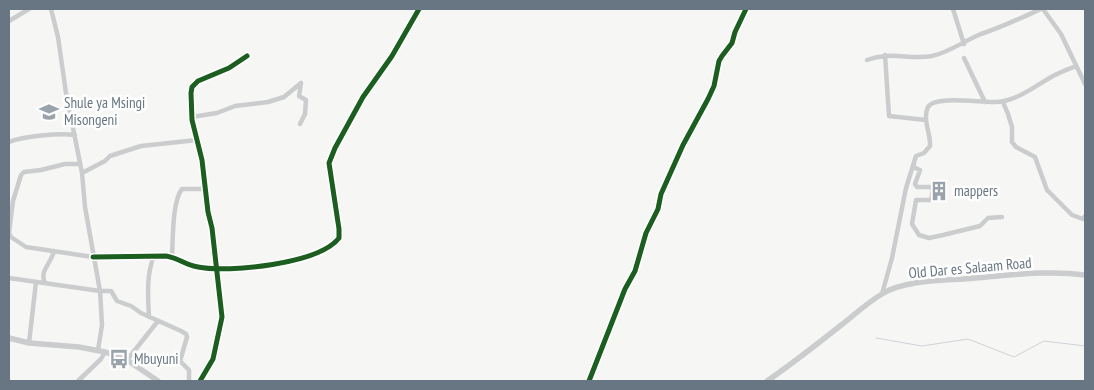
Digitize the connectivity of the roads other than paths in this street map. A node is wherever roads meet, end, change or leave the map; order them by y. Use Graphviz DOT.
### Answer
graph roads {
  1 [pos="30,9"];
  2 [pos="51,9"];
  3 [pos="419,9"];
  4 [pos="746,9"];
  5 [pos="953,9"];
  6 [pos="1042,9"];
  7 [pos="9,21"];
  8 [pos="964,44"];
  9 [pos="886,55"];
  10 [pos="247,56"];
  11 [pos="964,58"];
  12 [pos="867,60"];
  13 [pos="1076,66"];
  14 [pos="1085,84"];
  15 [pos="985,102"];
  16 [pos="1003,102"];
  17 [pos="192,117"];
  18 [pos="926,120"];
  19 [pos="300,124"];
  20 [pos="75,135"];
  21 [pos="197,140"];
  22 [pos="9,142"];
  23 [pos="80,164"];
  24 [pos="913,167"];
  25 [pos="82,172"];
  26 [pos="205,189"];
  27 [pos="1085,216"];
  28 [pos="1002,217"];
  29 [pos="54,251"];
  30 [pos="154,256"];
  31 [pos="93,257"];
  32 [pos="172,257"];
  33 [pos="216,268"];
  34 [pos="1085,275"];
  35 [pos="9,278"];
  36 [pos="36,282"];
  37 [pos="45,283"];
  38 [pos="100,291"];
  39 [pos="882,294"];
  40 [pos="150,317"];
  41 [pos="158,321"];
  42 [pos="9,338"];
  43 [pos="30,343"];
  44 [pos="98,350"];
  45 [pos="106,352"];
  46 [pos="127,360"];
  47 [pos="78,381"];
  48 [pos="158,381"];
  49 [pos="189,381"];
  50 [pos="200,381"];
  51 [pos="589,381"];
  52 [pos="767,381"];
  1 -- 7 [label="street"];
  2 -- 20 [label="street"];
  3 -- 33 [label="street"];
  4 -- 51 [label="street"];
  5 -- 8 [label="street"];
  6 -- 8 [label="street"];
  6 -- 13 [label="street"];
  8 -- 9 [label="street"];
  9 -- 12 [label="street"];
  9 -- 18 [label="street"];
  10 -- 17 [label="street"];
  11 -- 15 [label="street"];
  13 -- 14 [label="street"];
  13 -- 16 [label="street"];
  15 -- 16 [label="street"];
  15 -- 18 [label="street"];
  16 -- 27 [label="street"];
  17 -- 19 [label="street"];
  17 -- 21 [label="street"];
  18 -- 24 [label="street"];
  20 -- 22 [label="street"];
  20 -- 23 [label="street"];
  21 -- 25 [label="street"];
  21 -- 26 [label="street"];
  23 -- 25 [label="street"];
  23 -- 29 [label="street"];
  24 -- 28 [label="street"];
  24 -- 39 [label="street"];
  25 -- 31 [label="street"];
  26 -- 32 [label="street"];
  26 -- 33 [label="street"];
  29 -- 31 [label="street"];
  29 -- 37 [label="street"];
  30 -- 31 [label="street"];
  30 -- 32 [label="street"];
  30 -- 40 [label="street"];
  31 -- 38 [label="street"];
  32 -- 33 [label="street"];
  33 -- 50 [label="street"];
  34 -- 39 [label="street, Old Dar es Salaam Road"];
  35 -- 36 [label="street"];
  36 -- 37 [label="street"];
  36 -- 43 [label="street"];
  37 -- 38 [label="street"];
  38 -- 40 [label="street"];
  38 -- 44 [label="street"];
  39 -- 52 [label="street, Old Dar es Salaam Road"];
  40 -- 41 [label="street"];
  41 -- 46 [label="street"];
  41 -- 49 [label="street"];
  42 -- 43 [label="street"];
  43 -- 44 [label="street"];
  44 -- 45 [label="street"];
  45 -- 46 [label="street"];
  45 -- 47 [label="street"];
  46 -- 48 [label="street"];
}
